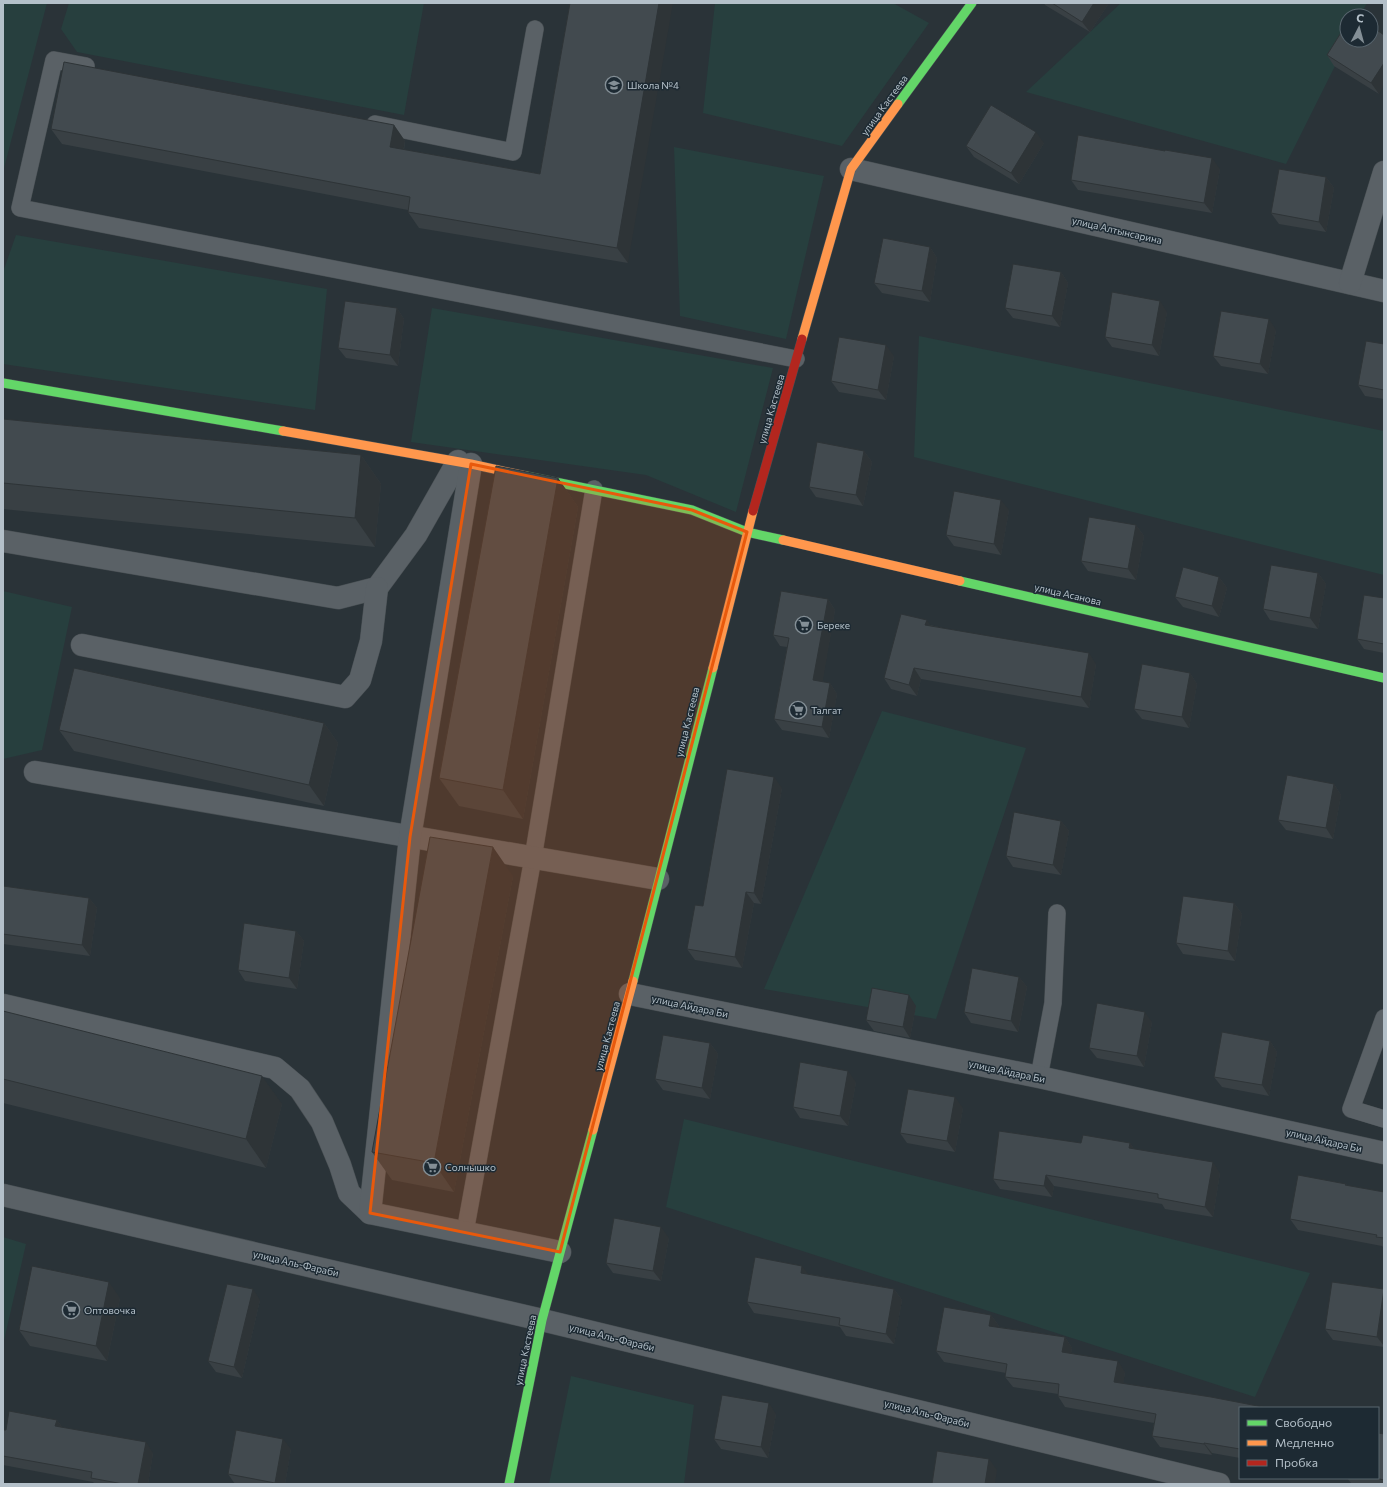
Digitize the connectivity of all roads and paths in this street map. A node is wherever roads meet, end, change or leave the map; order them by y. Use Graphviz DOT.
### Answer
graph roads {
  1 [pos="972,3"];
  2 [pos="535,29"];
  3 [pos="100,69"];
  4 [pos="361,122"];
  5 [pos="851,169"];
  6 [pos="1384,172"];
  7 [pos="1350,283"];
  8 [pos="1384,291"];
  9 [pos="796,360"];
  10 [pos="3,383"];
  11 [pos="465,463"];
  12 [pos="594,489"];
  13 [pos="747,532"];
  14 [pos="3,541"];
  15 [pos="377,588"];
  16 [pos="82,645"];
  17 [pos="1384,678"];
  18 [pos="35,772"];
  19 [pos="410,837"];
  20 [pos="533,858"];
  21 [pos="658,879"];
  22 [pos="1057,913"];
  23 [pos="630,994"];
  24 [pos="3,1005"];
  25 [pos="1384,1018"];
  26 [pos="1039,1077"];
  27 [pos="1384,1119"];
  28 [pos="1384,1153"];
  29 [pos="3,1195"];
  30 [pos="370,1212"];
  31 [pos="465,1232"];
  32 [pos="560,1252"];
  33 [pos="542,1320"];
  34 [pos="509,1484"];
  35 [pos="1219,1484"];
  1 -- 5 [label="street, улица Кастеева"];
  2 -- 4 [label="lane"];
  3 -- 9 [label="lane"];
  5 -- 7 [label="street, улица Алтынсарина"];
  5 -- 9 [label="street, улица Кастеева"];
  6 -- 7 [label="street"];
  7 -- 8 [label="street, улица Алтынсарина"];
  9 -- 13 [label="street, улица Кастеева"];
  10 -- 11 [label="street, улица Асанова"];
  11 -- 12 [label="street, улица Асанова"];
  11 -- 15 [label="street"];
  11 -- 19 [label="street"];
  12 -- 13 [label="street, улица Асанова"];
  12 -- 20 [label="lane"];
  13 -- 17 [label="street, улица Асанова"];
  13 -- 21 [label="street, улица Кастеева"];
  14 -- 15 [label="street"];
  15 -- 16 [label="street"];
  18 -- 19 [label="street"];
  19 -- 20 [label="street"];
  19 -- 30 [label="street"];
  20 -- 21 [label="street"];
  20 -- 31 [label="lane"];
  21 -- 23 [label="street, улица Кастеева"];
  22 -- 26 [label="lane"];
  23 -- 26 [label="street, улица Айдара Би"];
  23 -- 32 [label="street, улица Кастеева"];
  24 -- 30 [label="street"];
  25 -- 27 [label="lane"];
  26 -- 28 [label="street, улица Айдара Би"];
  29 -- 33 [label="street, улица Аль-Фараби"];
  30 -- 31 [label="street"];
  31 -- 32 [label="street"];
  32 -- 33 [label="street, улица Кастеева"];
  33 -- 34 [label="street, улица Кастеева"];
  33 -- 35 [label="street, улица Аль-Фараби"];
}
